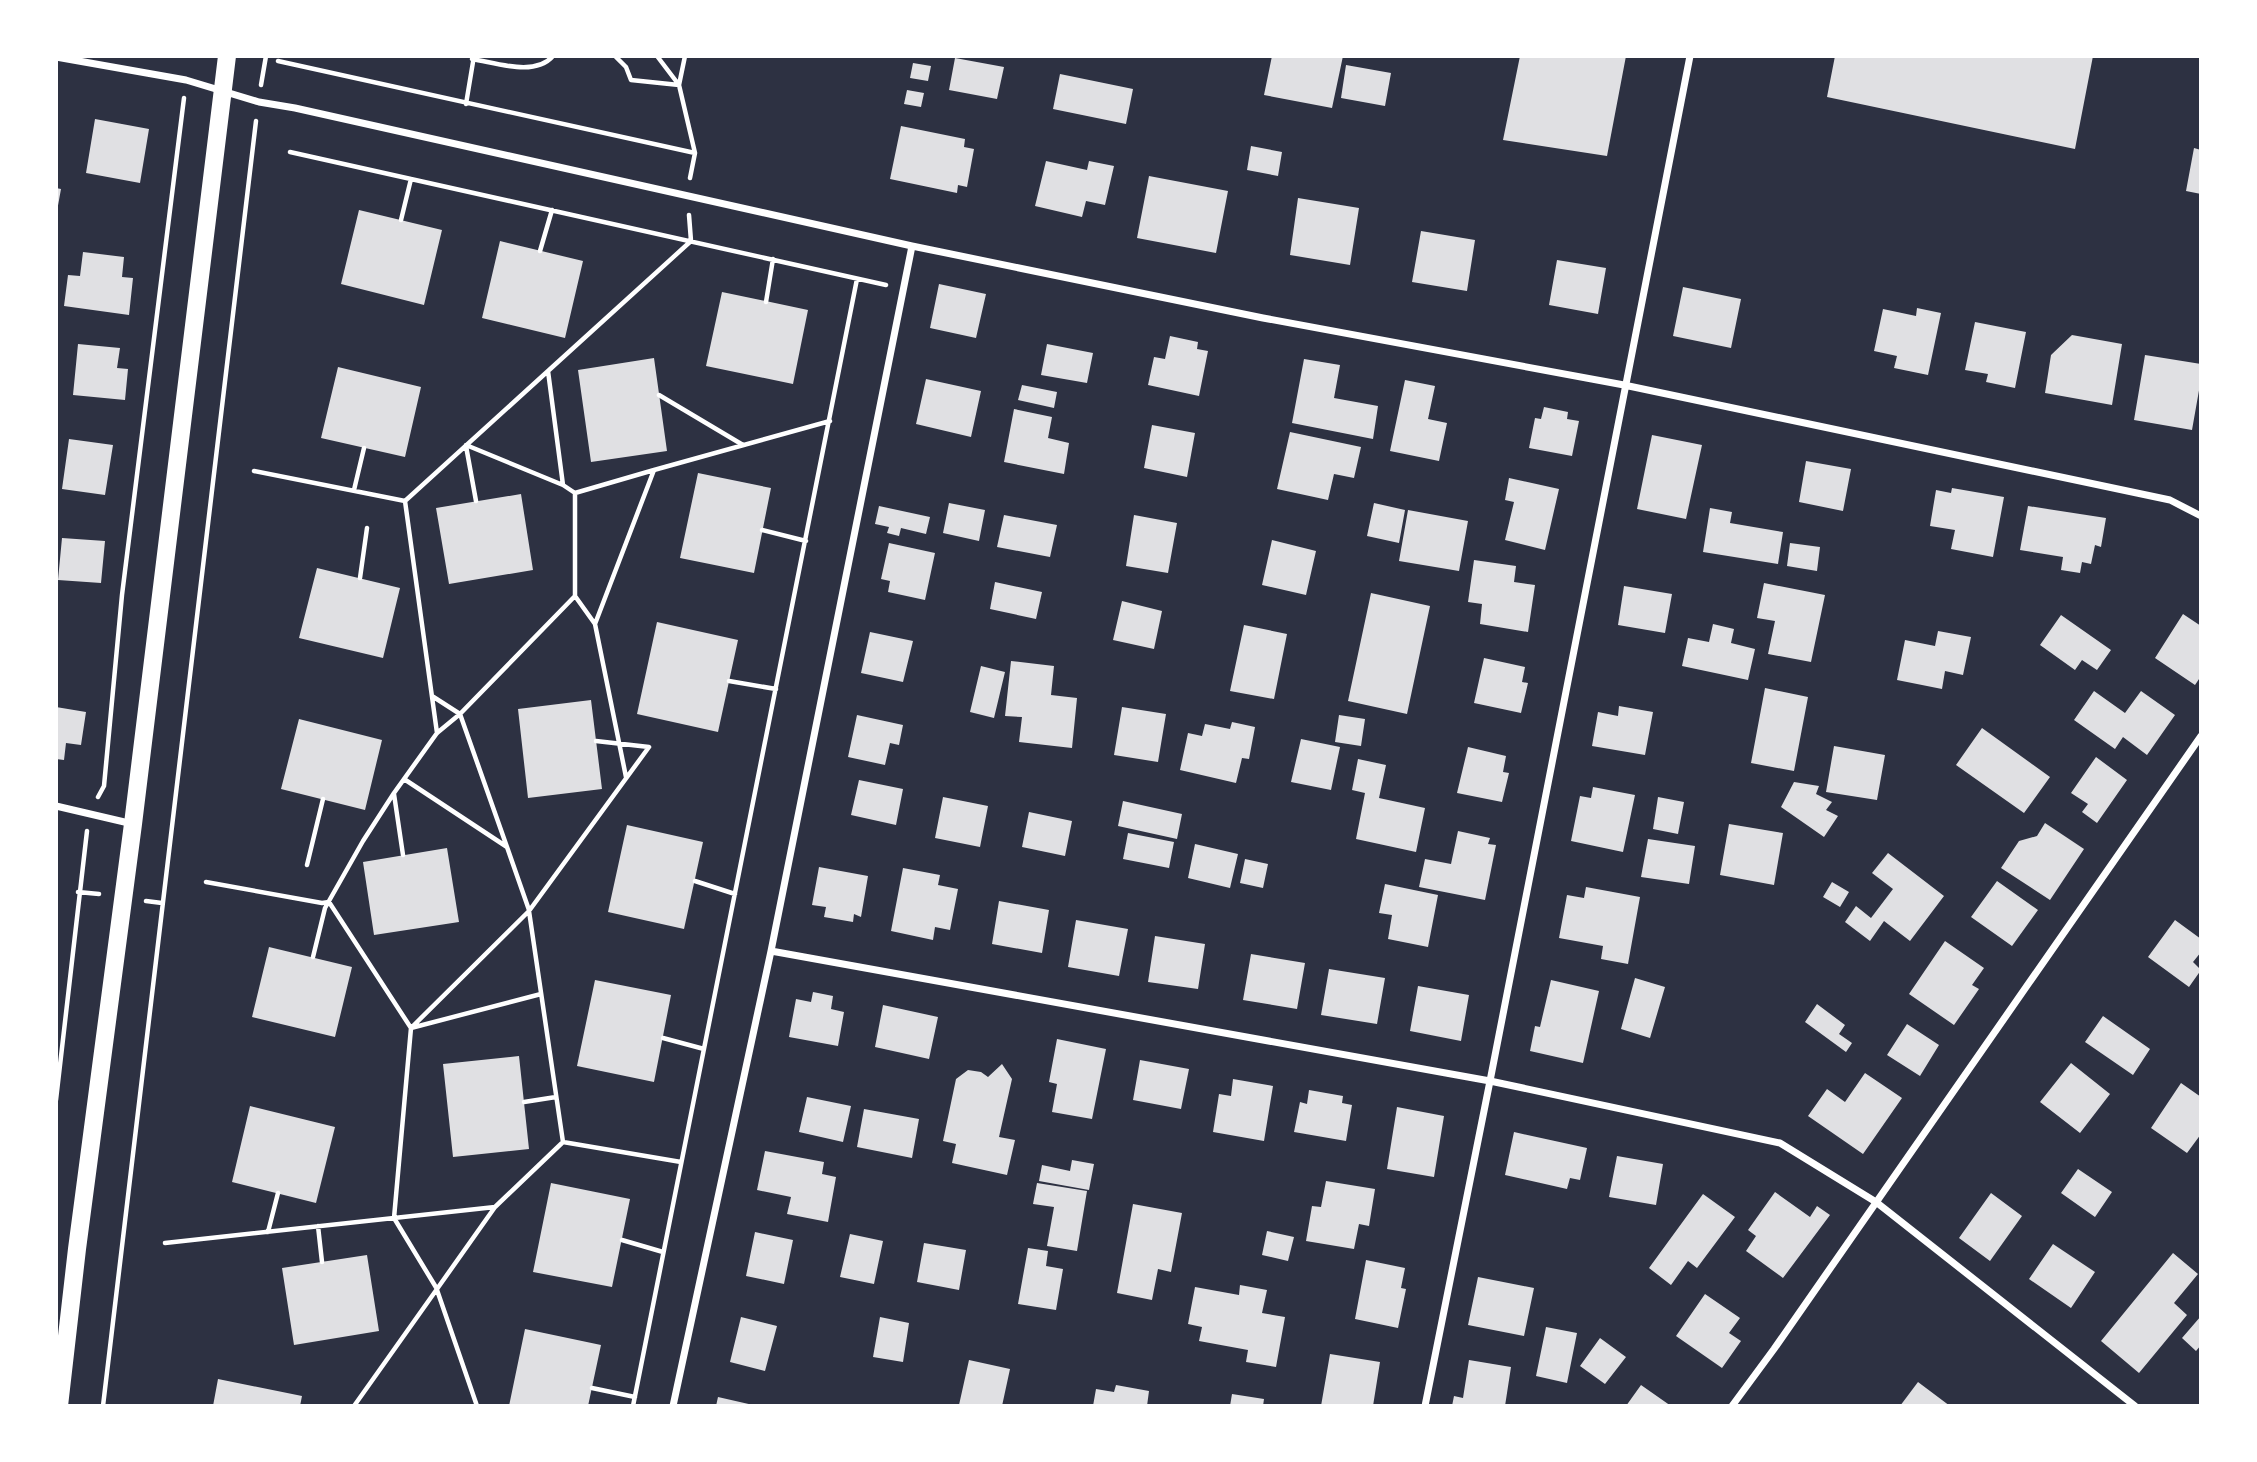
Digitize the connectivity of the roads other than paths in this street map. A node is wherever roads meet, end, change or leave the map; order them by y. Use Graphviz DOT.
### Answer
graph roads {
  1 [pos="227,56"];
  2 [pos="1690,56"];
  3 [pos="56,57"];
  4 [pos="222,91"];
  5 [pos="912,246"];
  6 [pos="1625,385"];
  7 [pos="2201,516"];
  8 [pos="2201,736"];
  9 [pos="56,806"];
  10 [pos="133,824"];
  11 [pos="771,951"];
  12 [pos="1490,1081"];
  13 [pos="1876,1202"];
  14 [pos="59,1406"];
  15 [pos="673,1406"];
  16 [pos="1425,1406"];
  17 [pos="1732,1406"];
  18 [pos="2135,1406"];
  1 -- 4 [label="main road"];
  2 -- 6 [label="street"];
  3 -- 4 [label="street"];
  4 -- 5 [label="street"];
  4 -- 10 [label="main road"];
  5 -- 6 [label="street"];
  5 -- 11 [label="street"];
  6 -- 7 [label="street"];
  6 -- 12 [label="street"];
  8 -- 13 [label="street"];
  9 -- 10 [label="street"];
  10 -- 14 [label="main road"];
  11 -- 12 [label="street"];
  11 -- 15 [label="street"];
  12 -- 13 [label="street"];
  12 -- 16 [label="street"];
  13 -- 17 [label="street"];
  13 -- 18 [label="street"];
}
